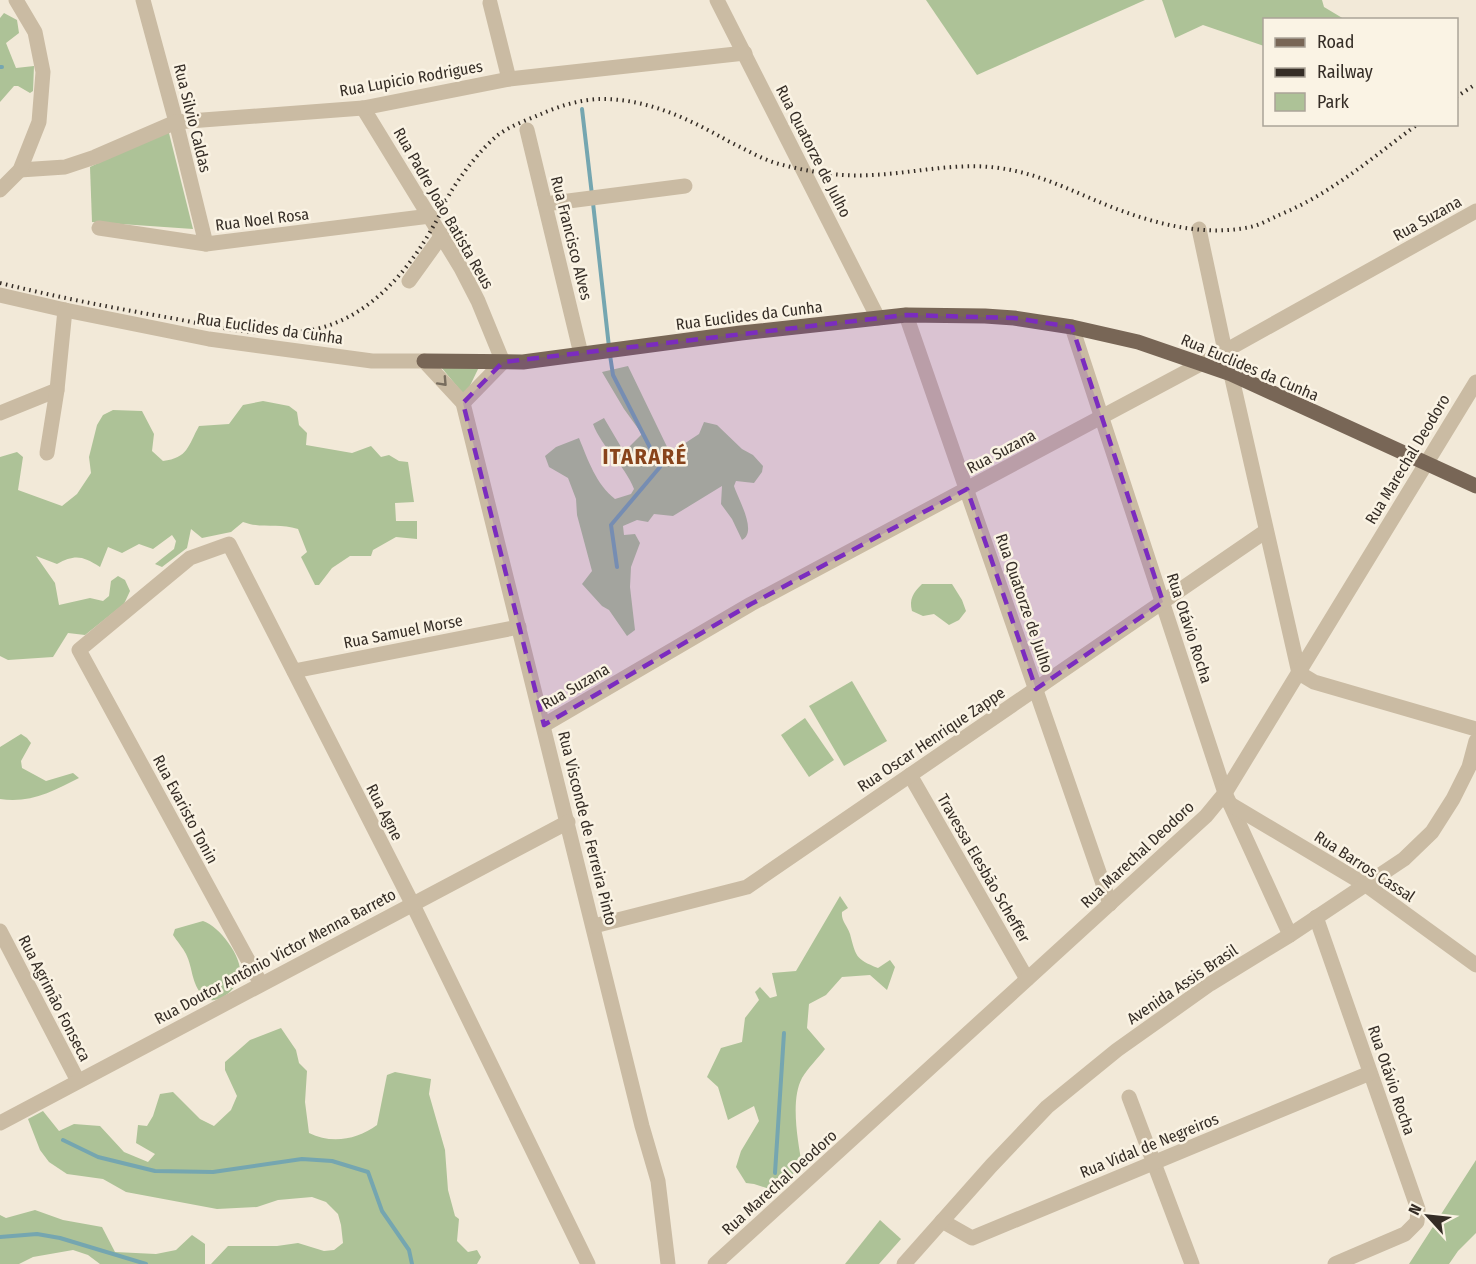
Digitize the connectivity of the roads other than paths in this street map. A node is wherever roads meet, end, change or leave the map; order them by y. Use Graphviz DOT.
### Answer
graph roads {
  1 [pos="16,0"];
  2 [pos="717,0"];
  3 [pos="148,1"];
  4 [pos="490,3"];
  5 [pos="745,53"];
  6 [pos="509,79"];
  7 [pos="363,108"];
  8 [pos="176,122"];
  9 [pos="527,130"];
  10 [pos="20,170"];
  11 [pos="685,186"];
  12 [pos="0,190"];
  13 [pos="545,204"];
  14 [pos="1476,211"];
  15 [pos="430,216"];
  16 [pos="99,228"];
  17 [pos="1199,229"];
  18 [pos="442,235"];
  19 [pos="206,244"];
  20 [pos="409,281"];
  21 [pos="0,295"];
  22 [pos="65,310"];
  23 [pos="906,315"];
  24 [pos="878,318"];
  25 [pos="1072,327"];
  26 [pos="1226,351"];
  27 [pos="582,354"];
  28 [pos="424,361"];
  29 [pos="503,362"];
  30 [pos="1203,364"];
  31 [pos="1231,374"];
  32 [pos="1476,382"];
  33 [pos="57,390"];
  34 [pos="463,403"];
  35 [pos="0,413"];
  36 [pos="1102,417"];
  37 [pos="47,453"];
  38 [pos="1426,464"];
  39 [pos="1476,486"];
  40 [pos="967,489"];
  41 [pos="1266,531"];
  42 [pos="1162,602"];
  43 [pos="519,627"];
  44 [pos="80,650"];
  45 [pos="294,671"];
  46 [pos="1299,673"];
  47 [pos="1036,689"];
  48 [pos="544,725"];
  49 [pos="1476,729"];
  50 [pos="1476,741"];
  51 [pos="910,775"];
  52 [pos="1228,799"];
  53 [pos="568,822"];
  54 [pos="1366,885"];
  55 [pos="412,904"];
  56 [pos="1110,904"];
  57 [pos="1316,917"];
  58 [pos="594,926"];
  59 [pos="0,931"];
  60 [pos="1290,935"];
  61 [pos="1476,965"];
  62 [pos="1027,979"];
  63 [pos="261,984"];
  64 [pos="1370,1073"];
  65 [pos="78,1081"];
  66 [pos="1129,1097"];
  67 [pos="0,1123"];
  68 [pos="1154,1162"];
  69 [pos="942,1221"];
  70 [pos="588,1264"];
  71 [pos="668,1264"];
  72 [pos="715,1264"];
  73 [pos="904,1264"];
  74 [pos="1192,1264"];
  75 [pos="1335,1264"];
  1 -- 10 [label="street"];
  2 -- 5 [label="street, Rua Quatorze de Julho"];
  3 -- 8 [label="street, Rua Silvio Caldas"];
  4 -- 6 [label="street"];
  5 -- 6 [label="street, Rua Lupicio Rodrigues"];
  5 -- 24 [label="street, Rua Quatorze de Julho"];
  6 -- 7 [label="street, Rua Lupicio Rodrigues"];
  7 -- 8 [label="street, Rua Lupicio Rodrigues"];
  7 -- 15 [label="street, Rua Padre João Batista Reus"];
  8 -- 10 [label="street, Rua Lupicio Rodrigues"];
  8 -- 19 [label="street, Rua Silvio Caldas"];
  9 -- 13 [label="street, Rua Francisco Alves"];
  10 -- 12 [label="street"];
  11 -- 13 [label="street"];
  13 -- 27 [label="street, Rua Francisco Alves"];
  14 -- 26 [label="street, Rua Suzana"];
  15 -- 18 [label="street, Rua Padre João Batista Reus"];
  15 -- 19 [label="street, Rua Noel Rosa"];
  16 -- 19 [label="street, Rua Noel Rosa"];
  17 -- 26 [label="street"];
  18 -- 20 [label="street"];
  18 -- 29 [label="street, Rua Padre João Batista Reus"];
  21 -- 22 [label="street, Rua Euclides da Cunha"];
  22 -- 28 [label="street, Rua Euclides da Cunha"];
  22 -- 33 [label="street"];
  23 -- 24 [label="main road, Rua Euclides da Cunha"];
  23 -- 25 [label="main road, Rua Euclides da Cunha"];
  23 -- 40 [label="street, Rua Quatorze de Julho"];
  24 -- 27 [label="main road, Rua Euclides da Cunha"];
  25 -- 30 [label="main road, Rua Euclides da Cunha"];
  25 -- 36 [label="street, Rua Otávio Rocha"];
  26 -- 30 [label="street, Rua Suzana"];
  27 -- 29 [label="main road, Rua Euclides da Cunha"];
  28 -- 29 [label="main road, Rua Euclides da Cunha"];
  28 -- 34 [label="street, Rua Visconde de Ferreira Pinto, one-way"];
  29 -- 34 [label="street"];
  30 -- 31 [label="main road, Rua Euclides da Cunha"];
  30 -- 36 [label="street, Rua Suzana"];
  31 -- 38 [label="main road, Rua Euclides da Cunha"];
  31 -- 41 [label="street"];
  32 -- 38 [label="street, Rua Marechal Deodoro"];
  33 -- 35 [label="street"];
  33 -- 37 [label="street"];
  34 -- 43 [label="street, Rua Visconde de Ferreira Pinto"];
  36 -- 40 [label="street, Rua Suzana"];
  36 -- 42 [label="street, Rua Otávio Rocha"];
  38 -- 39 [label="main road, Rua Euclides da Cunha"];
  38 -- 46 [label="street, Rua Marechal Deodoro"];
  40 -- 47 [label="street, Rua Quatorze de Julho"];
  40 -- 48 [label="street, Rua Suzana"];
  41 -- 42 [label="street, Rua Oscar Henrique Zappe"];
  41 -- 46 [label="street"];
  42 -- 47 [label="street, Rua Oscar Henrique Zappe"];
  42 -- 52 [label="street, Rua Otávio Rocha"];
  43 -- 45 [label="street, Rua Samuel Morse"];
  43 -- 48 [label="street, Rua Visconde de Ferreira Pinto"];
  44 -- 45 [label="street, Rua Agne"];
  44 -- 63 [label="street, Rua Evaristo Tonin"];
  45 -- 55 [label="street, Rua Agne"];
  46 -- 49 [label="street"];
  46 -- 52 [label="street, Rua Marechal Deodoro"];
  47 -- 51 [label="street, Rua Oscar Henrique Zappe"];
  47 -- 56 [label="street, Rua Quatorze de Julho"];
  48 -- 53 [label="street, Rua Visconde de Ferreira Pinto"];
  50 -- 54 [label="street, Avenida Assis Brasil"];
  51 -- 58 [label="street, Rua Oscar Henrique Zappe"];
  51 -- 62 [label="street, Travessa Elesbão Scheffer"];
  52 -- 54 [label="street, Rua Barros Cassal"];
  52 -- 56 [label="street, Rua Marechal Deodoro"];
  52 -- 60 [label="street, Rua Otávio Rocha"];
  53 -- 55 [label="street, Rua Doutor Antônio Victor Menna Barreto"];
  53 -- 58 [label="street, Rua Visconde de Ferreira Pinto"];
  54 -- 57 [label="street, Avenida Assis Brasil"];
  54 -- 61 [label="street, Rua Barros Cassal"];
  55 -- 63 [label="street, Rua Doutor Antônio Victor Menna Barreto"];
  55 -- 70 [label="street, Rua Agne"];
  56 -- 62 [label="street, Rua Marechal Deodoro"];
  57 -- 60 [label="street, Avenida Assis Brasil"];
  57 -- 64 [label="street, Rua Otávio Rocha"];
  58 -- 71 [label="street, Rua Visconde de Ferreira Pinto"];
  59 -- 65 [label="street, Rua Agrimão Fonseca"];
  60 -- 69 [label="street, Avenida Assis Brasil"];
  62 -- 72 [label="street, Rua Marechal Deodoro"];
  63 -- 65 [label="street, Rua Doutor Antônio Victor Menna Barreto"];
  64 -- 68 [label="street, Rua Vidal de Negreiros"];
  64 -- 75 [label="street, Rua Otávio Rocha"];
  65 -- 67 [label="street, Rua Doutor Antônio Victor Menna Barreto"];
  66 -- 68 [label="street"];
  68 -- 69 [label="street, Rua Vidal de Negreiros"];
  68 -- 74 [label="street"];
  69 -- 73 [label="street, Avenida Assis Brasil"];
}
